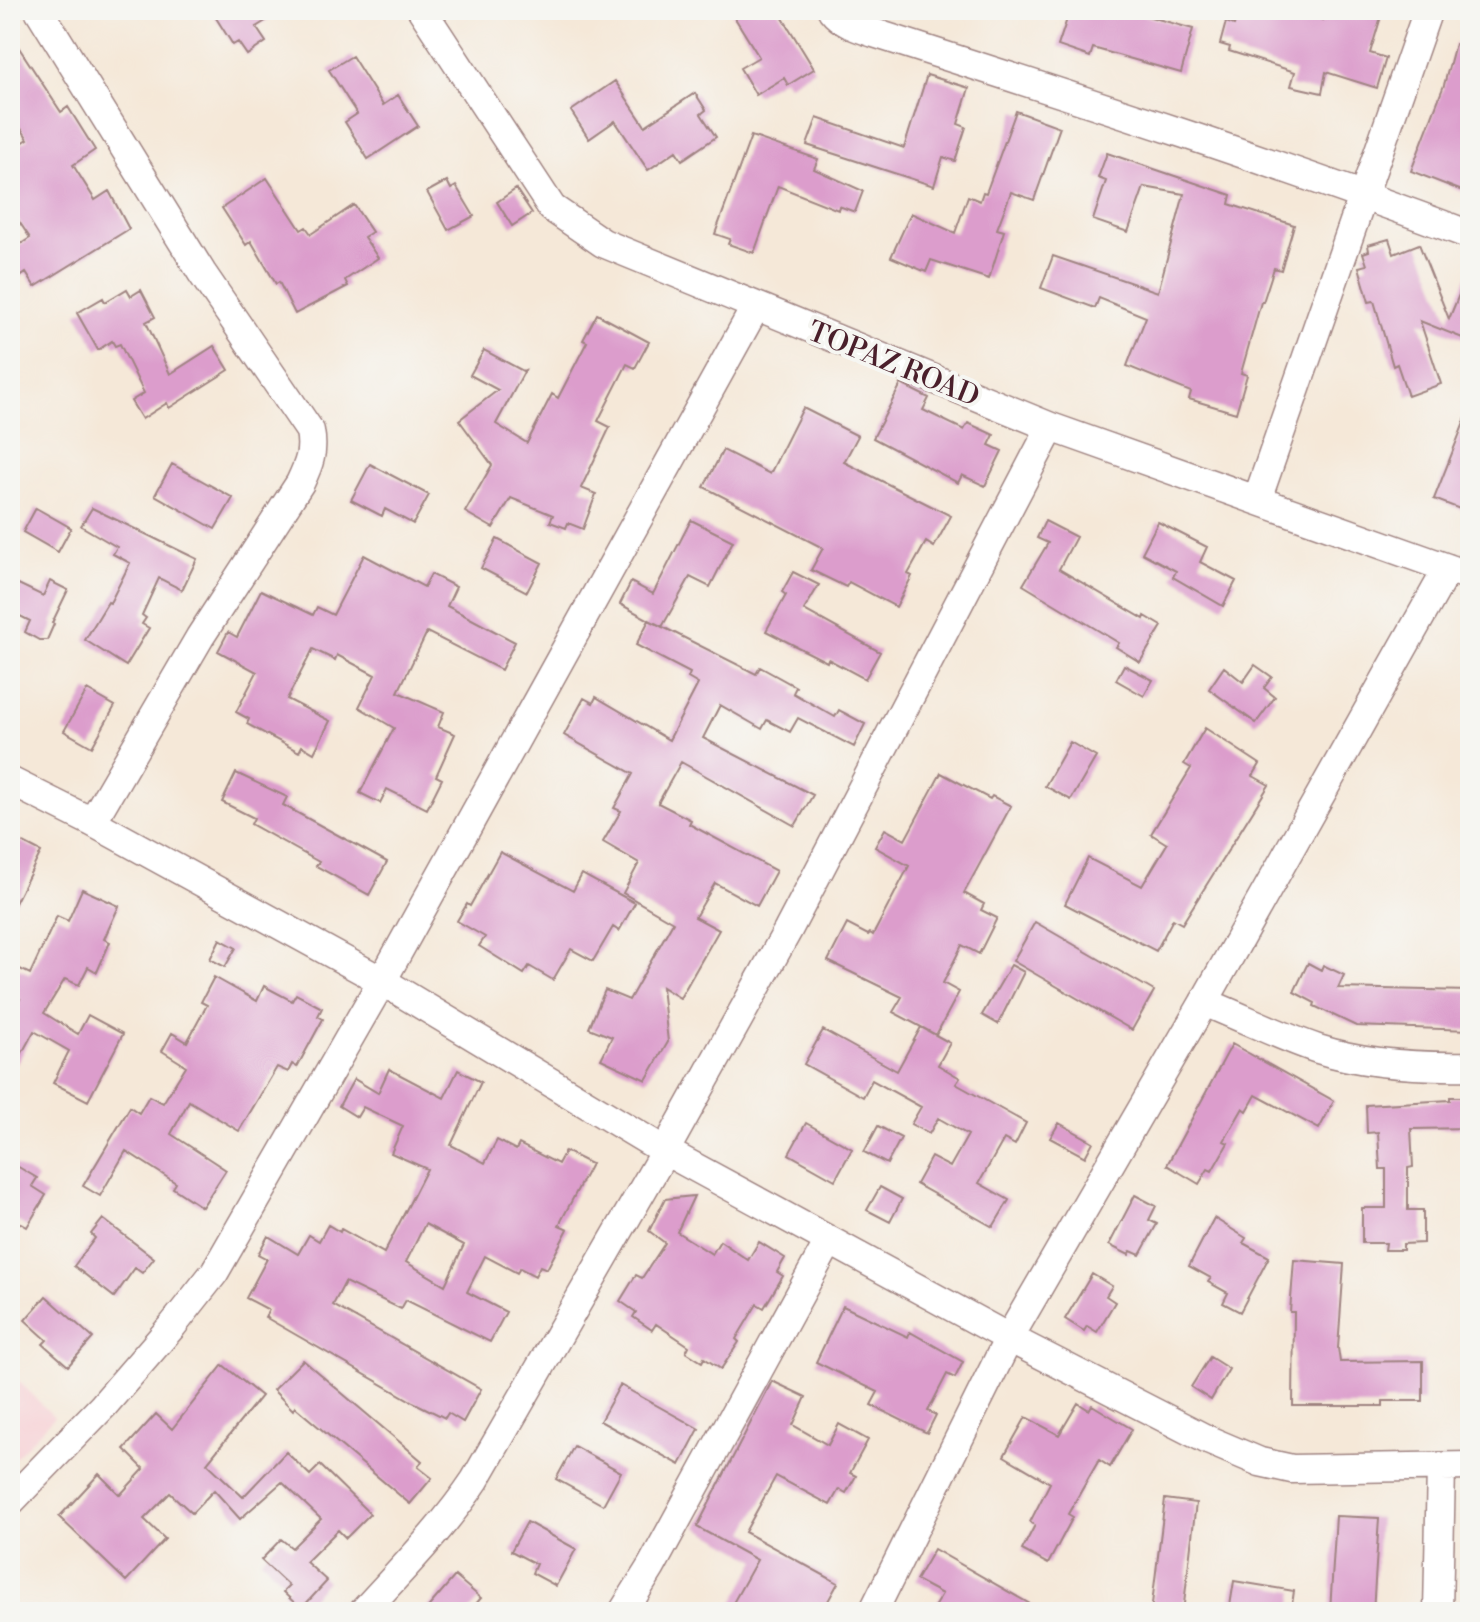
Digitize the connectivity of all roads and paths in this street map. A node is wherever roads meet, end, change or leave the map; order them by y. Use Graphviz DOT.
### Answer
graph roads {
  1 [pos="39,10"];
  2 [pos="422,10"];
  3 [pos="832,10"];
  4 [pos="1428,10"];
  5 [pos="1364,195"];
  6 [pos="1470,235"];
  7 [pos="756,306"];
  8 [pos="1051,427"];
  9 [pos="1257,500"];
  10 [pos="1459,572"];
  11 [pos="10,781"];
  12 [pos="92,822"];
  13 [pos="382,981"];
  14 [pos="1204,1002"];
  15 [pos="1470,1066"];
  16 [pos="665,1151"];
  17 [pos="829,1241"];
  18 [pos="1009,1338"];
  19 [pos="1470,1466"];
  20 [pos="1441,1467"];
  21 [pos="10,1502"];
  22 [pos="363,1612"];
  23 [pos="623,1612"];
  24 [pos="873,1612"];
  25 [pos="1438,1612"];
  1 -- 12 [label="street"];
  2 -- 7 [label="street, TOPAZ ROAD"];
  3 -- 5 [label="street"];
  4 -- 5 [label="street"];
  5 -- 6 [label="street"];
  5 -- 9 [label="street"];
  7 -- 8 [label="street, TOPAZ ROAD"];
  7 -- 13 [label="street"];
  8 -- 9 [label="street, TOPAZ ROAD"];
  8 -- 16 [label="street"];
  9 -- 10 [label="street, TOPAZ ROAD"];
  10 -- 14 [label="street"];
  11 -- 12 [label="street"];
  12 -- 13 [label="street"];
  13 -- 16 [label="street"];
  13 -- 21 [label="street"];
  14 -- 15 [label="street"];
  14 -- 18 [label="street"];
  16 -- 17 [label="street"];
  16 -- 22 [label="street"];
  17 -- 18 [label="street"];
  17 -- 23 [label="street"];
  18 -- 20 [label="street"];
  18 -- 24 [label="street"];
  19 -- 20 [label="street"];
  20 -- 25 [label="street"];
}
